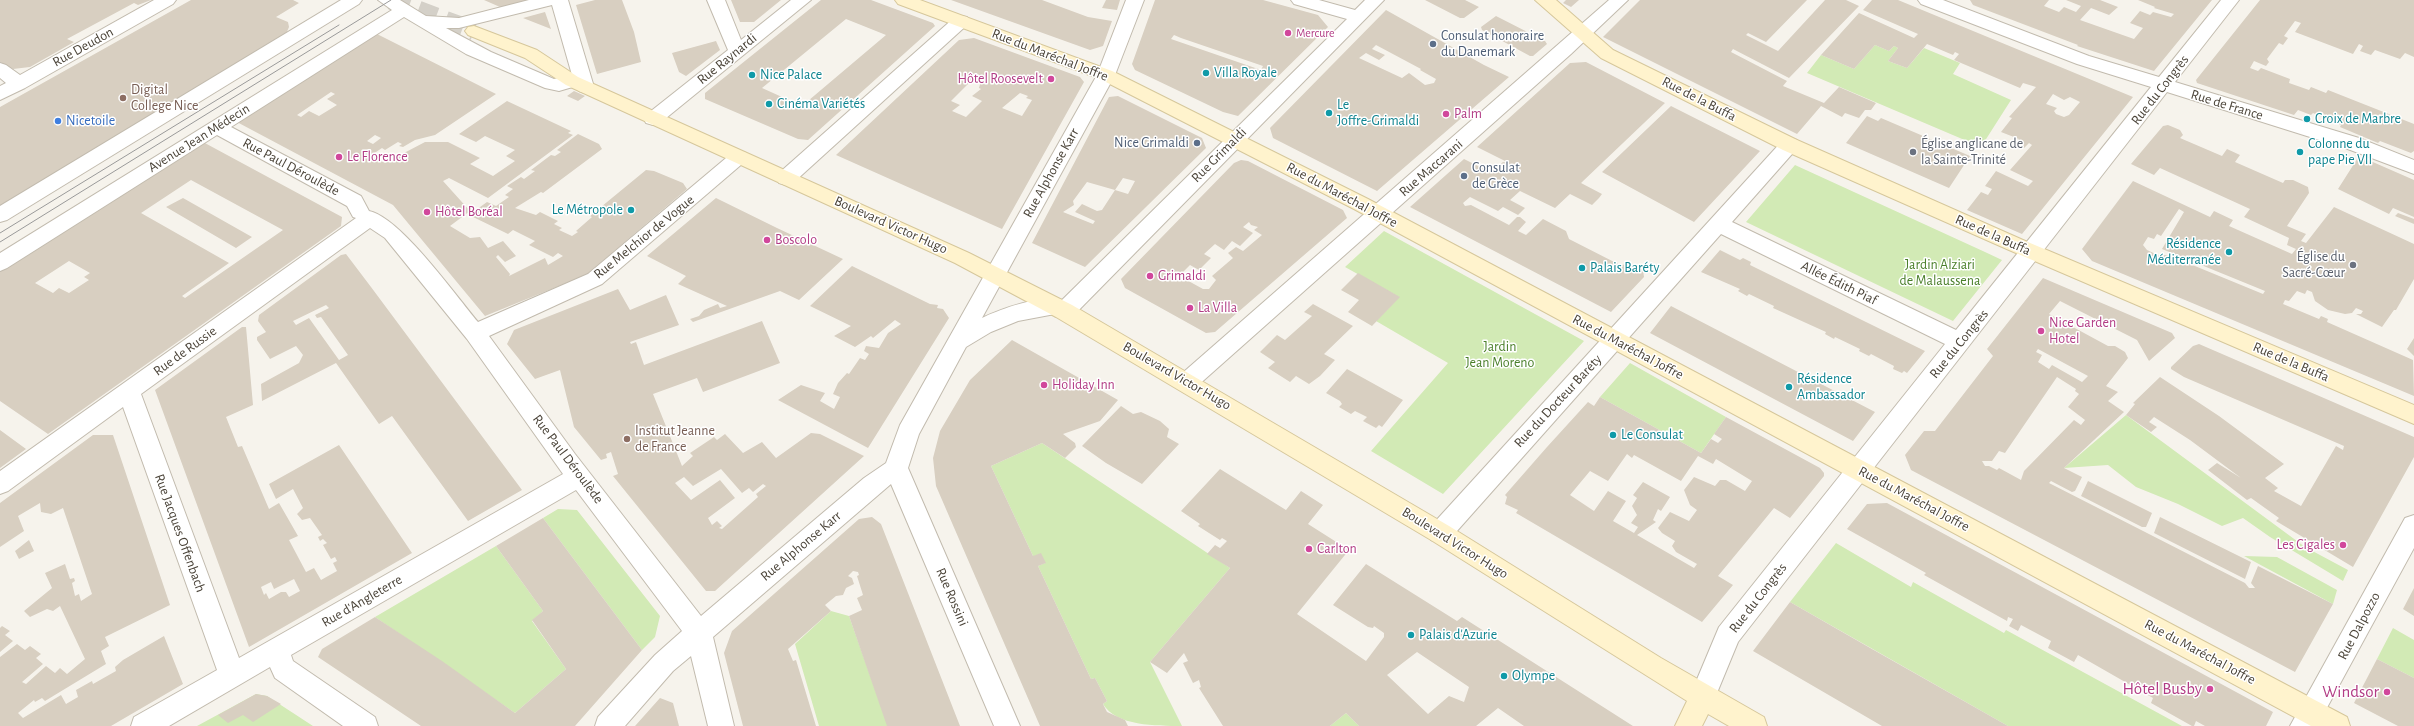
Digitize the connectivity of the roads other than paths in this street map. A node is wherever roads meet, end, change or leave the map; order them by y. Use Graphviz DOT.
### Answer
graph roads {
  1 [pos="167,0"];
  2 [pos="352,0"];
  3 [pos="550,0"];
  4 [pos="559,0"];
  5 [pos="716,0"];
  6 [pos="802,0"];
  7 [pos="904,0"];
  8 [pos="1135,0"];
  9 [pos="1300,0"];
  10 [pos="1375,0"];
  11 [pos="1544,0"];
  12 [pos="1619,0"];
  13 [pos="2230,0"];
  14 [pos="1939,2"];
  15 [pos="404,5"];
  16 [pos="1357,16"];
  17 [pos="100,20"];
  18 [pos="425,21"];
  19 [pos="961,21"];
  20 [pos="117,28"];
  21 [pos="474,31"];
  22 [pos="1582,35"];
  23 [pos="737,50"];
  24 [pos="0,69"];
  25 [pos="1106,75"];
  26 [pos="19,84"];
  27 [pos="579,84"];
  28 [pos="2164,85"];
  29 [pos="0,94"];
  30 [pos="653,119"];
  31 [pos="216,127"];
  32 [pos="1235,140"];
  33 [pos="1790,145"];
  34 [pos="739,158"];
  35 [pos="2414,167"];
  36 [pos="786,178"];
  37 [pos="1379,214"];
  38 [pos="365,215"];
  39 [pos="0,216"];
  40 [pos="1718,224"];
  41 [pos="2032,252"];
  42 [pos="0,263"];
  43 [pos="995,275"];
  44 [pos="1060,308"];
  45 [pos="475,333"];
  46 [pos="1615,340"];
  47 [pos="958,342"];
  48 [pos="1961,342"];
  49 [pos="1187,382"];
  50 [pos="129,392"];
  51 [pos="2414,415"];
  52 [pos="896,468"];
  53 [pos="1859,470"];
  54 [pos="580,476"];
  55 [pos="0,484"];
  56 [pos="2414,525"];
  57 [pos="1440,533"];
  58 [pos="699,633"];
  59 [pos="276,650"];
  60 [pos="232,675"];
  61 [pos="1703,696"];
  62 [pos="2307,719"];
  63 [pos="144,726"];
  64 [pos="366,726"];
  65 [pos="608,726"];
  66 [pos="721,726"];
  67 [pos="1007,726"];
  68 [pos="1688,726"];
  69 [pos="1754,726"];
  70 [pos="2338,726"];
  1 -- 20 [label="street, Rue Deudon"];
  2 -- 39 [label="street"];
  3 -- 18 [label="street"];
  4 -- 27 [label="street"];
  5 -- 23 [label="street"];
  6 -- 23 [label="street, Rue Raynardi"];
  7 -- 19 [label="main road, Rue du Maréchal Joffre"];
  8 -- 25 [label="street, Rue Alphonse Karr"];
  9 -- 16 [label="street"];
  10 -- 16 [label="street, Rue Grimaldi"];
  11 -- 22 [label="main road, Rue de la Buffa"];
  12 -- 22 [label="street, Rue Maccarani"];
  13 -- 28 [label="street, Rue du Congrès"];
  14 -- 28 [label="street, Rue de France"];
  15 -- 18 [label="street"];
  15 -- 31 [label="street, Avenue Jean Médecin"];
  16 -- 32 [label="street, Rue Grimaldi"];
  17 -- 20 [label="street"];
  18 -- 27 [label="street"];
  19 -- 25 [label="main road, Rue du Maréchal Joffre"];
  19 -- 36 [label="street"];
  20 -- 26 [label="street, Rue Deudon"];
  21 -- 27 [label="main road, Boulevard Victor Hugo"];
  22 -- 33 [label="main road, Rue de la Buffa"];
  22 -- 37 [label="street, Rue Maccarani"];
  23 -- 30 [label="street, Rue Raynardi"];
  24 -- 26 [label="street"];
  25 -- 32 [label="main road, Rue du Maréchal Joffre"];
  25 -- 43 [label="street, Rue Alphonse Karr"];
  26 -- 29 [label="street, Rue Deudon"];
  27 -- 30 [label="main road, Boulevard Victor Hugo"];
  28 -- 35 [label="street, Rue de France"];
  28 -- 41 [label="street, Rue du Congrès"];
  30 -- 34 [label="main road, Boulevard Victor Hugo"];
  31 -- 38 [label="street, Rue Paul Déroulède"];
  31 -- 42 [label="street, Avenue Jean Médecin"];
  32 -- 37 [label="main road, Rue du Maréchal Joffre"];
  32 -- 44 [label="street, Rue Grimaldi"];
  33 -- 40 [label="street, Rue du Docteur Baréty"];
  33 -- 41 [label="main road, Rue de la Buffa"];
  34 -- 36 [label="main road, Boulevard Victor Hugo"];
  34 -- 45 [label="street, Rue Melchior de Vogue"];
  36 -- 43 [label="main road, Boulevard Victor Hugo"];
  37 -- 46 [label="main road, Rue du Maréchal Joffre"];
  37 -- 49 [label="street, Rue Maccarani"];
  38 -- 45 [label="street, Rue Paul Déroulède"];
  38 -- 50 [label="street, Rue de Russie"];
  40 -- 46 [label="street, Rue du Docteur Baréty"];
  40 -- 48 [label="street, Allée Édith Piaf"];
  41 -- 48 [label="street, Rue du Congrès"];
  41 -- 51 [label="main road, Rue de la Buffa"];
  43 -- 44 [label="main road, Boulevard Victor Hugo"];
  43 -- 47 [label="street, Rue Alphonse Karr"];
  44 -- 47 [label="street, Rue Alphonse Karr"];
  44 -- 49 [label="main road, Boulevard Victor Hugo"];
  45 -- 54 [label="street, Rue Paul Déroulède"];
  46 -- 53 [label="main road, Rue du Maréchal Joffre"];
  46 -- 57 [label="street, Rue du Docteur Baréty"];
  47 -- 52 [label="street, Rue Alphonse Karr"];
  48 -- 53 [label="street, Rue du Congrès"];
  49 -- 57 [label="main road, Boulevard Victor Hugo"];
  50 -- 55 [label="street, Rue de Russie"];
  50 -- 60 [label="street, Rue Jacques Offenbach"];
  52 -- 58 [label="street, Rue Alphonse Karr"];
  52 -- 67 [label="street, Rue Rossini"];
  53 -- 61 [label="street, Rue du Congrès"];
  53 -- 62 [label="main road, Rue du Maréchal Joffre"];
  54 -- 58 [label="street, Rue Paul Déroulède"];
  54 -- 59 [label="street, Rue d'Angleterre"];
  56 -- 62 [label="street, Rue Dalpozzo"];
  57 -- 61 [label="main road, Boulevard Victor Hugo"];
  58 -- 65 [label="street, Rue Alphonse Karr"];
  58 -- 66 [label="street, Rue Paul Déroulède"];
  59 -- 60 [label="street, Rue d'Angleterre"];
  59 -- 64 [label="street"];
  60 -- 63 [label="street, Rue d'Angleterre"];
  61 -- 68 [label="main road"];
  61 -- 69 [label="main road, Boulevard Victor Hugo"];
  62 -- 70 [label="main road, Rue du Maréchal Joffre"];
}
